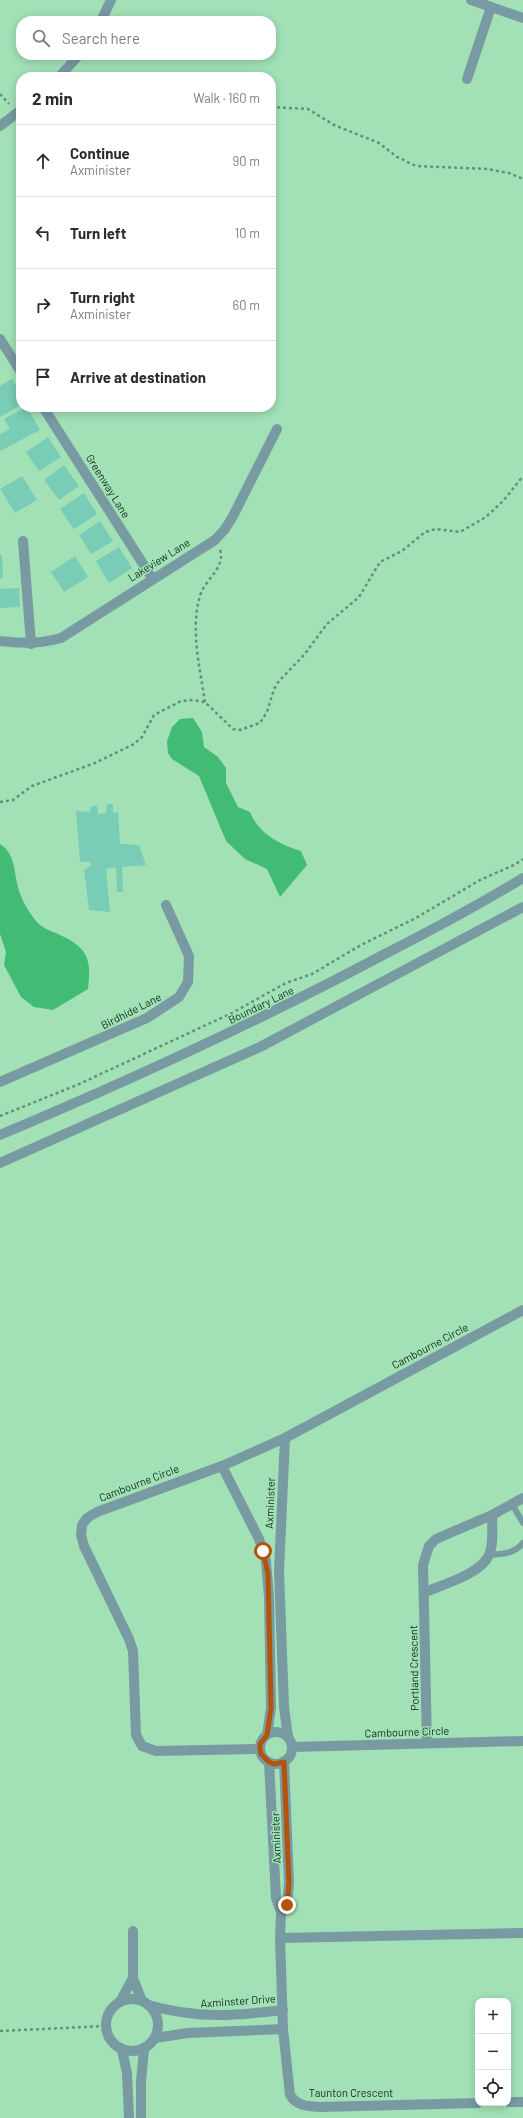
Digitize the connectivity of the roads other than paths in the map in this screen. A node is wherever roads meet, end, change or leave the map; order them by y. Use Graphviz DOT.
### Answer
graph roads {
  1 [pos="111,0"];
  2 [pos="471,0"];
  3 [pos="491,7"];
  4 [pos="103,16"];
  5 [pos="523,18"];
  6 [pos="74,60"];
  7 [pos="64,72"];
  8 [pos="467,79"];
  9 [pos="16,114"];
  10 [pos="0,126"];
  11 [pos="0,339"];
  12 [pos="16,364"];
  13 [pos="46,412"];
  14 [pos="277,429"];
  15 [pos="23,541"];
  16 [pos="152,578"];
  17 [pos="0,641"];
  18 [pos="31,644"];
  19 [pos="523,878"];
  20 [pos="166,905"];
  21 [pos="523,907"];
  22 [pos="0,1082"];
  23 [pos="0,1135"];
  24 [pos="0,1163"];
  25 [pos="523,1310"];
  26 [pos="285,1438"];
  27 [pos="222,1466"];
  28 [pos="523,1498"];
  29 [pos="512,1504"];
  30 [pos="492,1515"];
  31 [pos="523,1524"];
  32 [pos="523,1543"];
  33 [pos="489,1555"];
  34 [pos="425,1592"];
  35 [pos="267,1735"];
  36 [pos="288,1737"];
  37 [pos="523,1741"];
  38 [pos="427,1743"];
  39 [pos="292,1747"];
  40 [pos="260,1749"];
  41 [pos="269,1762"];
  42 [pos="284,1762"];
  43 [pos="281,1912"];
  44 [pos="133,1931"];
  45 [pos="523,1933"];
  46 [pos="280,1938"];
  47 [pos="134,1978"];
  48 [pos="120,2002"];
  49 [pos="145,2003"];
  50 [pos="283,2010"];
  51 [pos="283,2029"];
  52 [pos="155,2038"];
  53 [pos="144,2049"];
  54 [pos="122,2050"];
  55 [pos="511,2102"];
  56 [pos="523,2102"];
  57 [pos="475,2103"];
  58 [pos="129,2118"];
  59 [pos="142,2118"];
  1 -- 4 [label="street"];
  2 -- 3 [label="street"];
  3 -- 5 [label="street"];
  3 -- 8 [label="street"];
  6 -- 7 [label="street"];
  9 -- 10 [label="street"];
  11 -- 12 [label="street"];
  13 -- 16 [label="street, Greenway Lane"];
  14 -- 16 [label="street, Lakeview Lane"];
  15 -- 18 [label="street"];
  16 -- 18 [label="street, Lakeview Lane"];
  17 -- 18 [label="street, Lakeview Lane"];
  19 -- 23 [label="street, Boundary Lane"];
  20 -- 22 [label="street, Birdhide Lane"];
  21 -- 24 [label="street"];
  25 -- 26 [label="street, Cambourne Circle"];
  26 -- 27 [label="street, Cambourne Circle"];
  26 -- 36 [label="street, Axminister"];
  27 -- 35 [label="street, Axminister"];
  27 -- 40 [label="street, Cambourne Circle"];
  28 -- 29 [label="street, Portland Crescent"];
  29 -- 30 [label="street, Portland Crescent"];
  29 -- 31 [label="lane"];
  30 -- 33 [label="street"];
  30 -- 34 [label="street, Portland Crescent"];
  32 -- 33 [label="lane"];
  33 -- 34 [label="street"];
  34 -- 38 [label="street, Portland Crescent"];
  35 -- 36 [label="street"];
  35 -- 40 [label="street"];
  36 -- 39 [label="street"];
  37 -- 38 [label="street, Cambourne Circle"];
  38 -- 39 [label="street, Cambourne Circle"];
  39 -- 42 [label="street"];
  40 -- 41 [label="street"];
  41 -- 42 [label="street"];
  41 -- 43 [label="street, Axminister"];
  42 -- 43 [label="street, Axminister"];
  43 -- 46 [label="street, Axminister"];
  44 -- 47 [label="street"];
  45 -- 46 [label="street"];
  46 -- 50 [label="street, Axminister"];
  47 -- 48 [label="street"];
  47 -- 49 [label="street"];
  48 -- 49 [label="street"];
  48 -- 54 [label="street"];
  49 -- 50 [label="street, Axminster Drive"];
  49 -- 52 [label="street"];
  50 -- 51 [label="street, Taunton Crescent"];
  51 -- 52 [label="street"];
  51 -- 57 [label="street, Taunton Crescent"];
  52 -- 53 [label="street"];
  53 -- 54 [label="street"];
  53 -- 59 [label="street"];
  54 -- 58 [label="street"];
  55 -- 56 [label="street"];
}
